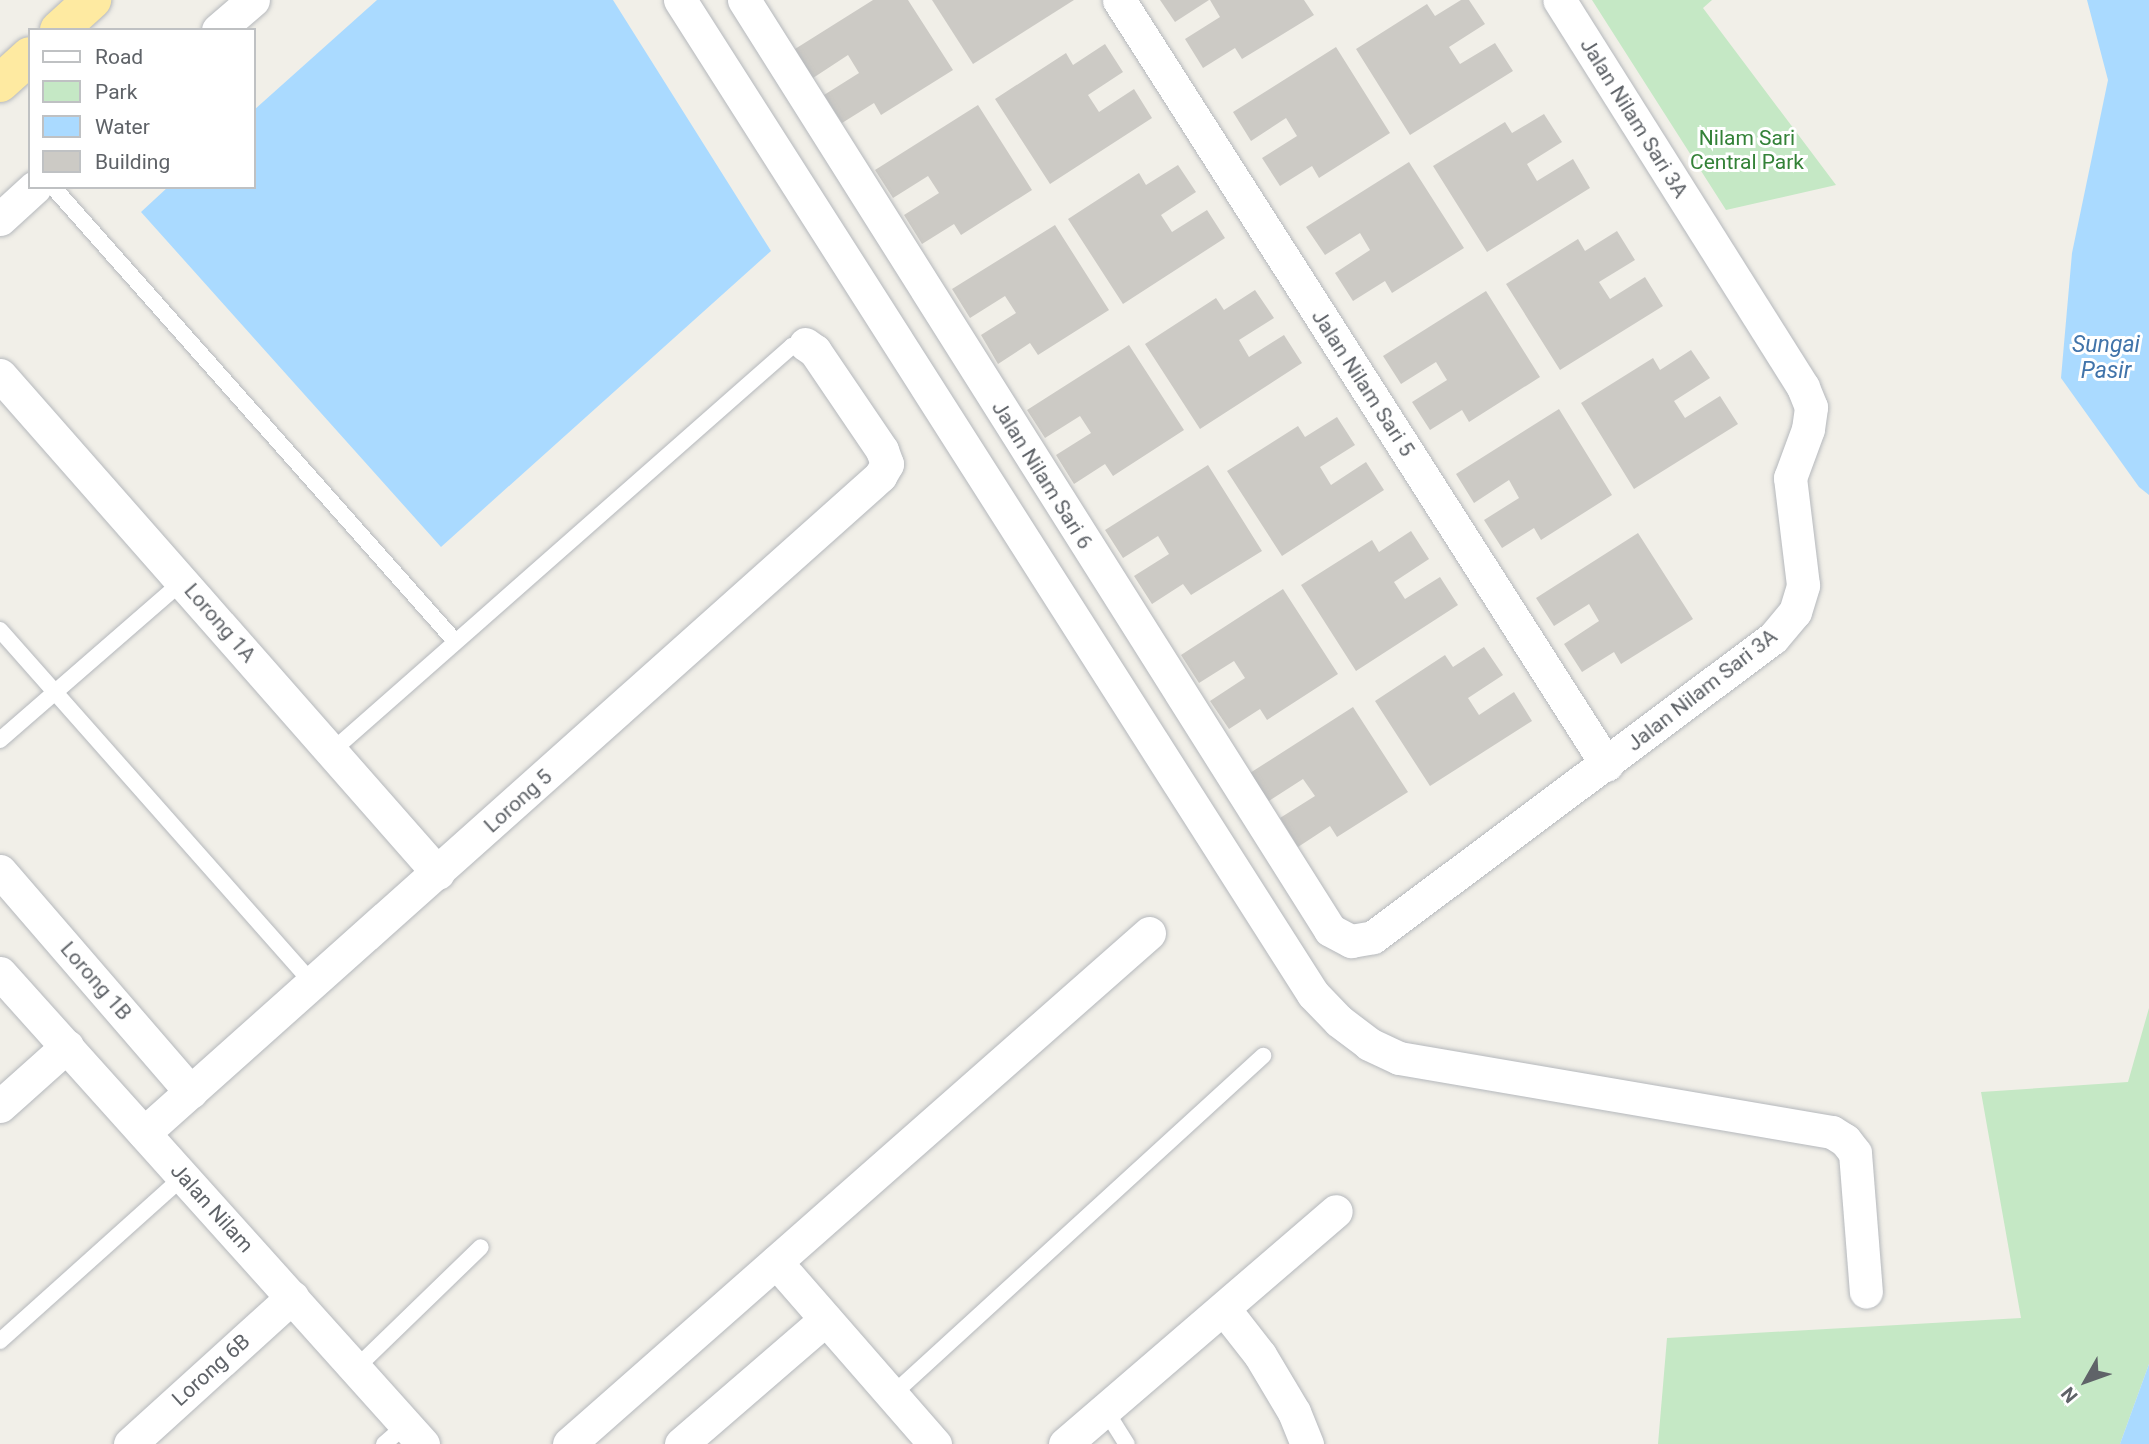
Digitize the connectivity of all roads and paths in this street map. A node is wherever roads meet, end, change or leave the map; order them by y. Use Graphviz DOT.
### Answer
graph roads {
  1 [pos="92,0"];
  2 [pos="253,0"];
  3 [pos="680,0"];
  4 [pos="744,0"];
  5 [pos="1119,0"];
  6 [pos="1559,0"];
  7 [pos="61,28"];
  8 [pos="220,28"];
  9 [pos="28,58"];
  10 [pos="0,83"];
  11 [pos="33,189"];
  12 [pos="54,189"];
  13 [pos="0,219"];
  14 [pos="805,344"];
  15 [pos="0,374"];
  16 [pos="183,581"];
  17 [pos="0,630"];
  18 [pos="455,640"];
  19 [pos="55,692"];
  20 [pos="0,740"];
  21 [pos="332,751"];
  22 [pos="1607,765"];
  23 [pos="0,871"];
  24 [pos="438,873"];
  25 [pos="1149,933"];
  26 [pos="1351,941"];
  27 [pos="0,973"];
  28 [pos="313,984"];
  29 [pos="67,1046"];
  30 [pos="1263,1056"];
  31 [pos="191,1092"];
  32 [pos="0,1106"];
  33 [pos="144,1133"];
  34 [pos="184,1176"];
  35 [pos="1336,1211"];
  36 [pos="481,1247"];
  37 [pos="776,1262"];
  38 [pos="1866,1292"];
  39 [pos="292,1297"];
  40 [pos="1224,1309"];
  41 [pos="826,1319"];
  42 [pos="0,1341"];
  43 [pos="355,1369"];
  44 [pos="892,1395"];
  45 [pos="1106,1411"];
  46 [pos="404,1438"];
  47 [pos="130,1444"];
  48 [pos="569,1444"];
  49 [pos="681,1444"];
  50 [pos="934,1444"];
  51 [pos="1065,1444"];
  52 [pos="1127,1444"];
  53 [pos="1307,1444"];
  1 -- 7 [label="highway"];
  2 -- 8 [label="street"];
  3 -- 38 [label="street"];
  4 -- 26 [label="street, Jalan Nilam Sari 6"];
  5 -- 22 [label="street, Jalan Nilam Sari 5"];
  6 -- 22 [label="street, Jalan Nilam Sari 3A"];
  9 -- 10 [label="highway"];
  11 -- 13 [label="street"];
  12 -- 18 [label="lane"];
  14 -- 18 [label="lane"];
  14 -- 24 [label="street, Lorong 5"];
  15 -- 16 [label="street, Lorong 1A"];
  16 -- 19 [label="lane"];
  16 -- 21 [label="street, Lorong 1A"];
  17 -- 19 [label="lane"];
  18 -- 21 [label="lane"];
  19 -- 20 [label="lane"];
  19 -- 28 [label="lane"];
  21 -- 24 [label="street, Lorong 1A"];
  22 -- 26 [label="street, Jalan Nilam Sari 3A"];
  23 -- 31 [label="street, Lorong 1B"];
  24 -- 28 [label="street, Lorong 5"];
  25 -- 37 [label="street"];
  27 -- 29 [label="street, Jalan Nilam"];
  28 -- 31 [label="street, Lorong 5"];
  29 -- 32 [label="street"];
  29 -- 33 [label="street, Jalan Nilam"];
  30 -- 44 [label="lane"];
  31 -- 33 [label="street, Lorong 5"];
  33 -- 34 [label="street, Jalan Nilam"];
  34 -- 39 [label="street, Jalan Nilam"];
  34 -- 42 [label="lane"];
  35 -- 40 [label="street"];
  36 -- 43 [label="lane"];
  37 -- 41 [label="street"];
  37 -- 48 [label="street"];
  39 -- 43 [label="street, Jalan Nilam"];
  39 -- 47 [label="street, Lorong 6B"];
  40 -- 45 [label="street"];
  40 -- 53 [label="street"];
  41 -- 44 [label="street"];
  41 -- 49 [label="street"];
  43 -- 46 [label="street, Jalan Nilam"];
  44 -- 50 [label="street"];
  45 -- 51 [label="street"];
  45 -- 52 [label="lane"];
}
